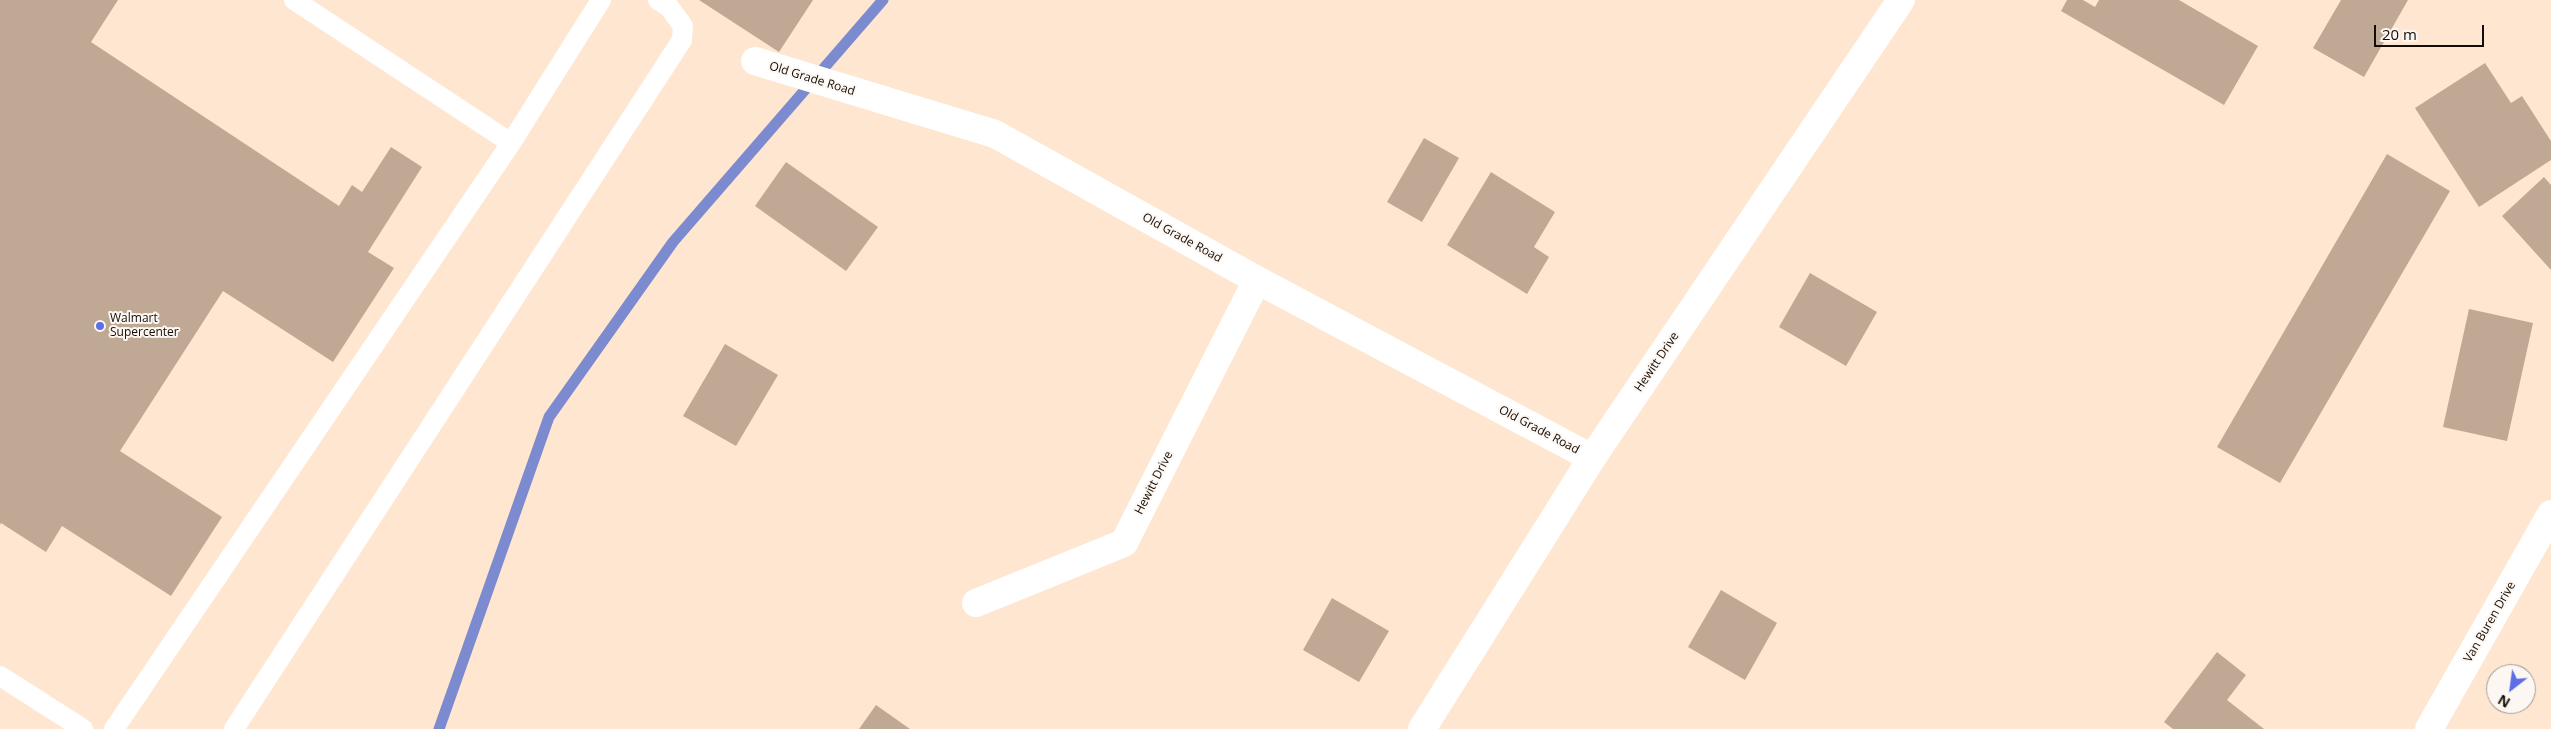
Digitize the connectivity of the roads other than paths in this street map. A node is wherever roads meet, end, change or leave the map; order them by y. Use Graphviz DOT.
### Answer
graph roads {
  1 [pos="294,0"];
  2 [pos="601,0"];
  3 [pos="658,0"];
  4 [pos="1901,0"];
  5 [pos="755,61"];
  6 [pos="511,143"];
  7 [pos="1257,280"];
  8 [pos="1592,458"];
  9 [pos="2551,514"];
  10 [pos="976,603"];
  11 [pos="0,676"];
  12 [pos="83,729"];
  13 [pos="114,729"];
  14 [pos="234,729"];
  15 [pos="1422,729"];
  16 [pos="2429,729"];
  1 -- 6 [label="lane"];
  2 -- 6 [label="lane"];
  3 -- 14 [label="lane"];
  4 -- 8 [label="street, Hewitt Drive"];
  5 -- 7 [label="street, Old Grade Road"];
  6 -- 13 [label="lane"];
  7 -- 8 [label="street, Old Grade Road"];
  7 -- 10 [label="street, Hewitt Drive"];
  8 -- 15 [label="street, Hewitt Drive"];
  9 -- 16 [label="street, Van Buren Drive"];
  11 -- 12 [label="lane"];
}
